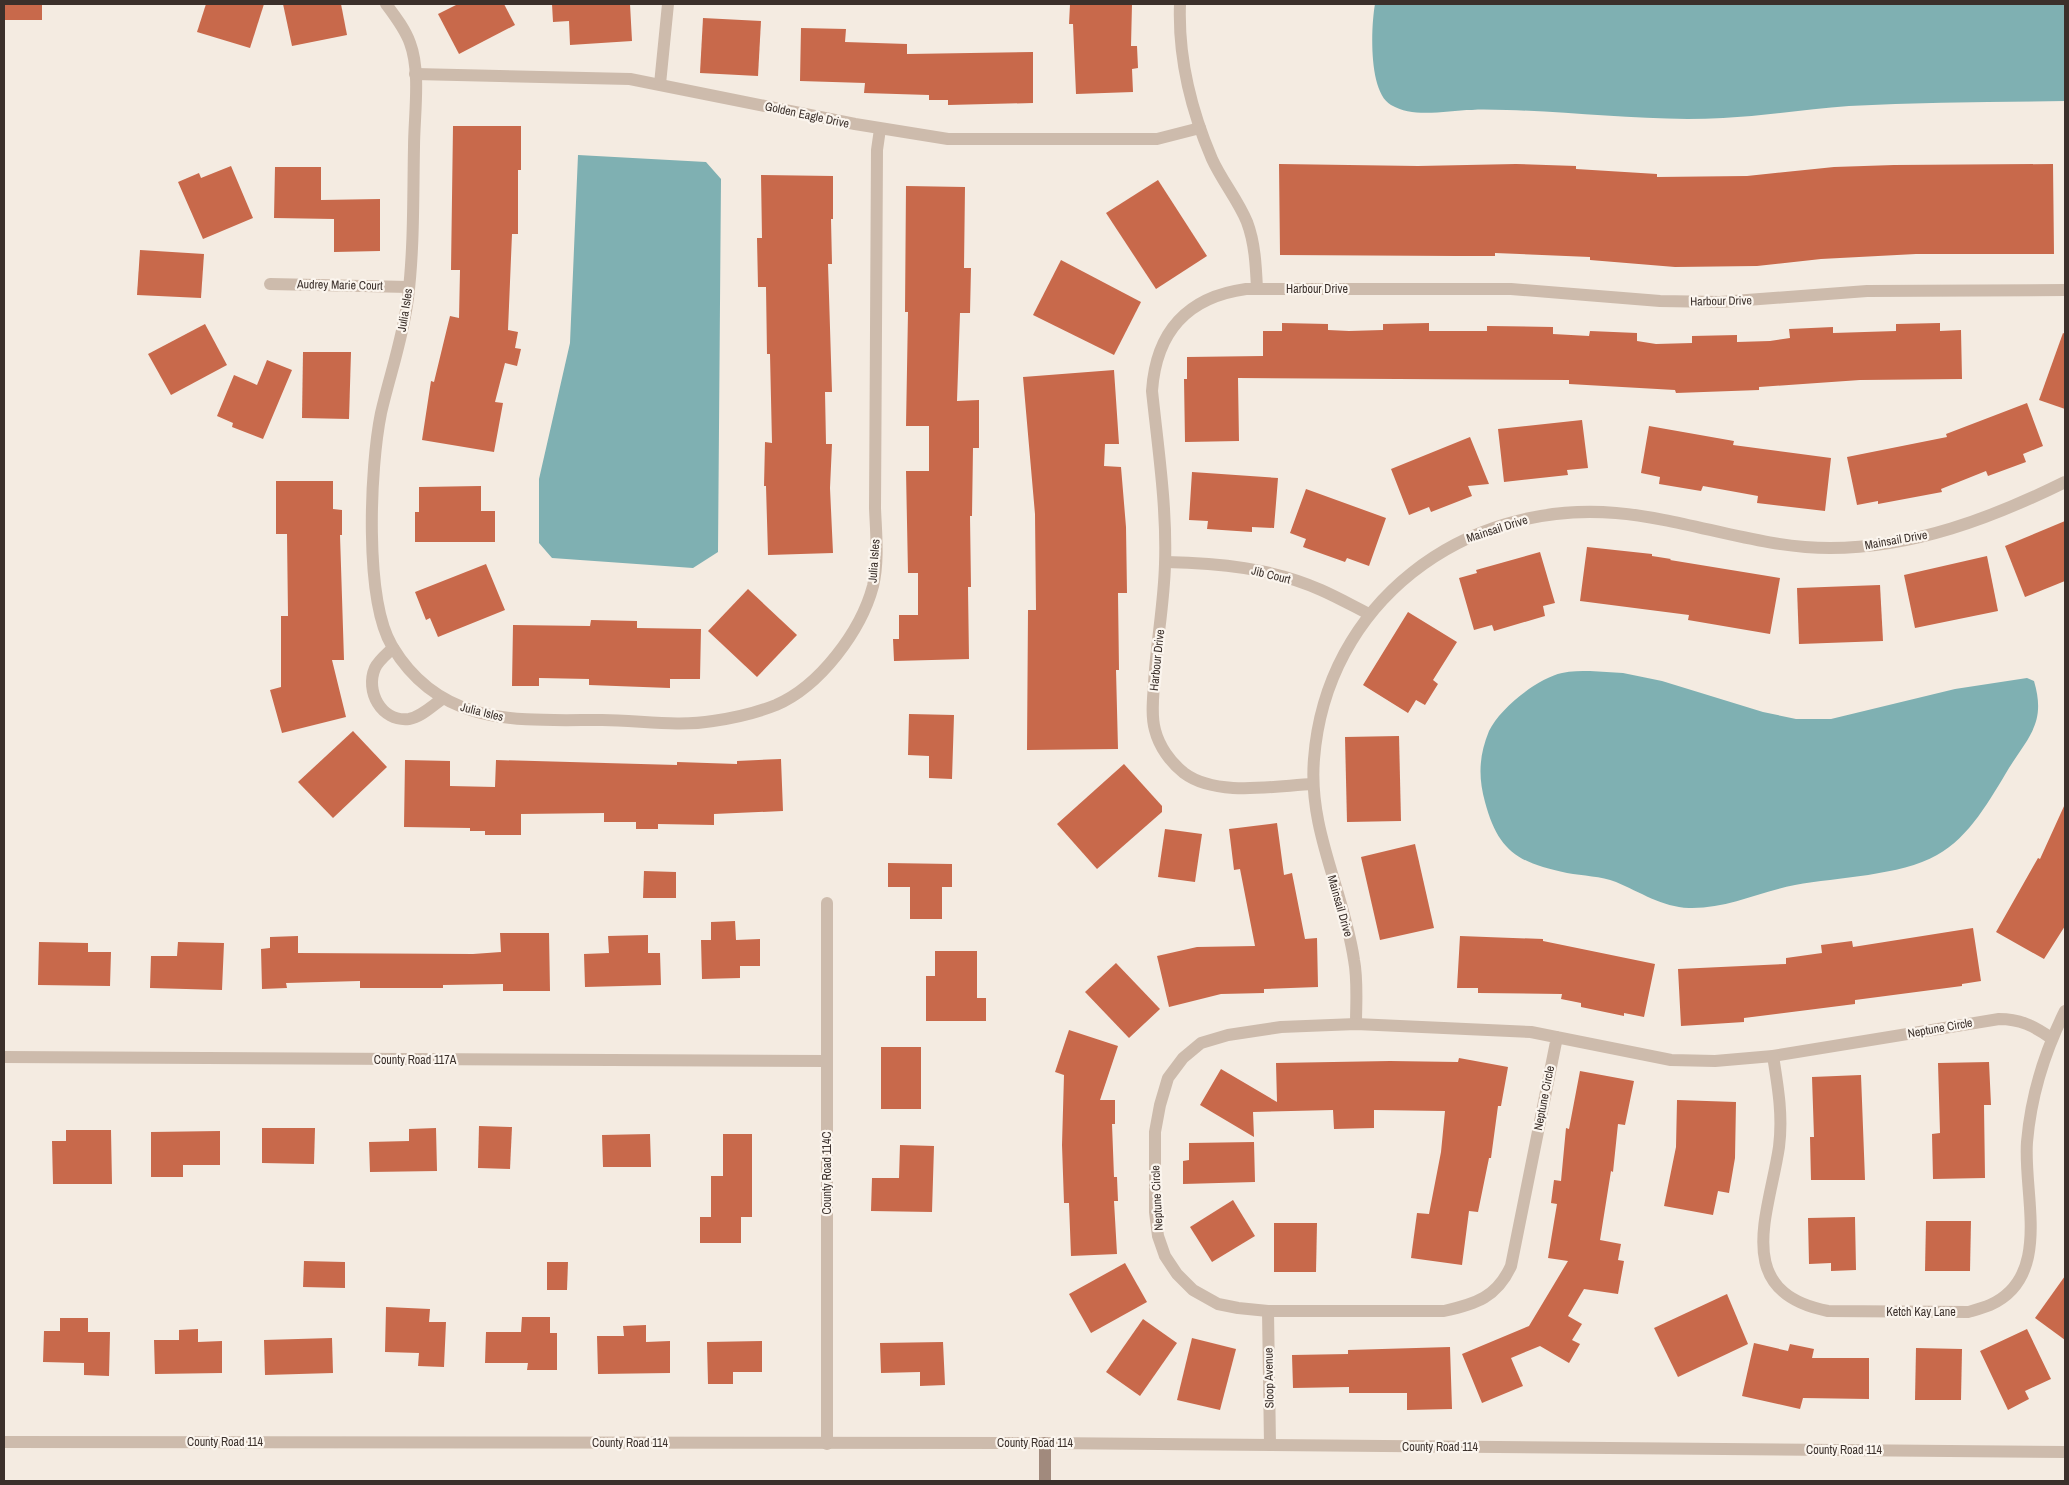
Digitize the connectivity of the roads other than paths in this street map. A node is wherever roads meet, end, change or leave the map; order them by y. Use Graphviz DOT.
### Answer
graph roads {
  1 [pos="386,4"];
  2 [pos="668,4"];
  3 [pos="1180,4"];
  4 [pos="415,74"];
  5 [pos="660,84"];
  6 [pos="1200,128"];
  7 [pos="880,129"];
  8 [pos="270,284"];
  9 [pos="409,287"];
  10 [pos="1257,289"];
  11 [pos="2065,290"];
  12 [pos="2065,482"];
  13 [pos="1166,562"];
  14 [pos="1369,614"];
  15 [pos="393,648"];
  16 [pos="442,699"];
  17 [pos="1313,784"];
  18 [pos="827,903"];
  19 [pos="2065,1011"];
  20 [pos="1356,1024"];
  21 [pos="1557,1037"];
  22 [pos="2051,1038"];
  23 [pos="4,1056"];
  24 [pos="1772,1056"];
  25 [pos="827,1061"];
  26 [pos="1268,1311"];
  27 [pos="4,1442"];
  28 [pos="1045,1443"];
  29 [pos="827,1444"];
  30 [pos="1270,1445"];
  31 [pos="2065,1452"];
  32 [pos="1046,1481"];
  1 -- 4 [label="street, Julia Isles"];
  2 -- 5 [label="street"];
  3 -- 6 [label="street"];
  4 -- 5 [label="street, Golden Eagle Drive"];
  4 -- 9 [label="street, Julia Isles"];
  5 -- 7 [label="street, Golden Eagle Drive"];
  6 -- 7 [label="street, Golden Eagle Drive"];
  6 -- 10 [label="street"];
  7 -- 16 [label="street, Julia Isles"];
  8 -- 9 [label="street, Audrey Marie Court"];
  9 -- 15 [label="street, Julia Isles"];
  10 -- 11 [label="street, Harbour Drive"];
  10 -- 13 [label="street, Harbour Drive"];
  12 -- 14 [label="street, Mainsail Drive"];
  13 -- 14 [label="street, Jib Court"];
  13 -- 17 [label="street, Harbour Drive"];
  14 -- 17 [label="street, Mainsail Drive"];
  15 -- 16 [label="street, Julia Isles"];
  15 -- 16 [label="street"];
  17 -- 20 [label="street, Mainsail Drive"];
  18 -- 25 [label="street, County Road 114C"];
  19 -- 22 [label="street, Ketch Kay Lane"];
  20 -- 21 [label="street, Neptune Circle"];
  20 -- 26 [label="street, Neptune Circle"];
  21 -- 24 [label="street, Neptune Circle"];
  21 -- 26 [label="street, Neptune Circle"];
  22 -- 24 [label="street, Neptune Circle"];
  22 -- 24 [label="street, Ketch Kay Lane"];
  23 -- 25 [label="street, County Road 117A"];
  25 -- 29 [label="street, County Road 114C"];
  26 -- 30 [label="street, Sloop Avenue"];
  27 -- 29 [label="street, County Road 114"];
  28 -- 29 [label="street, County Road 114"];
  28 -- 30 [label="street, County Road 114"];
  28 -- 32 [label="street"];
  30 -- 31 [label="street, County Road 114"];
}
